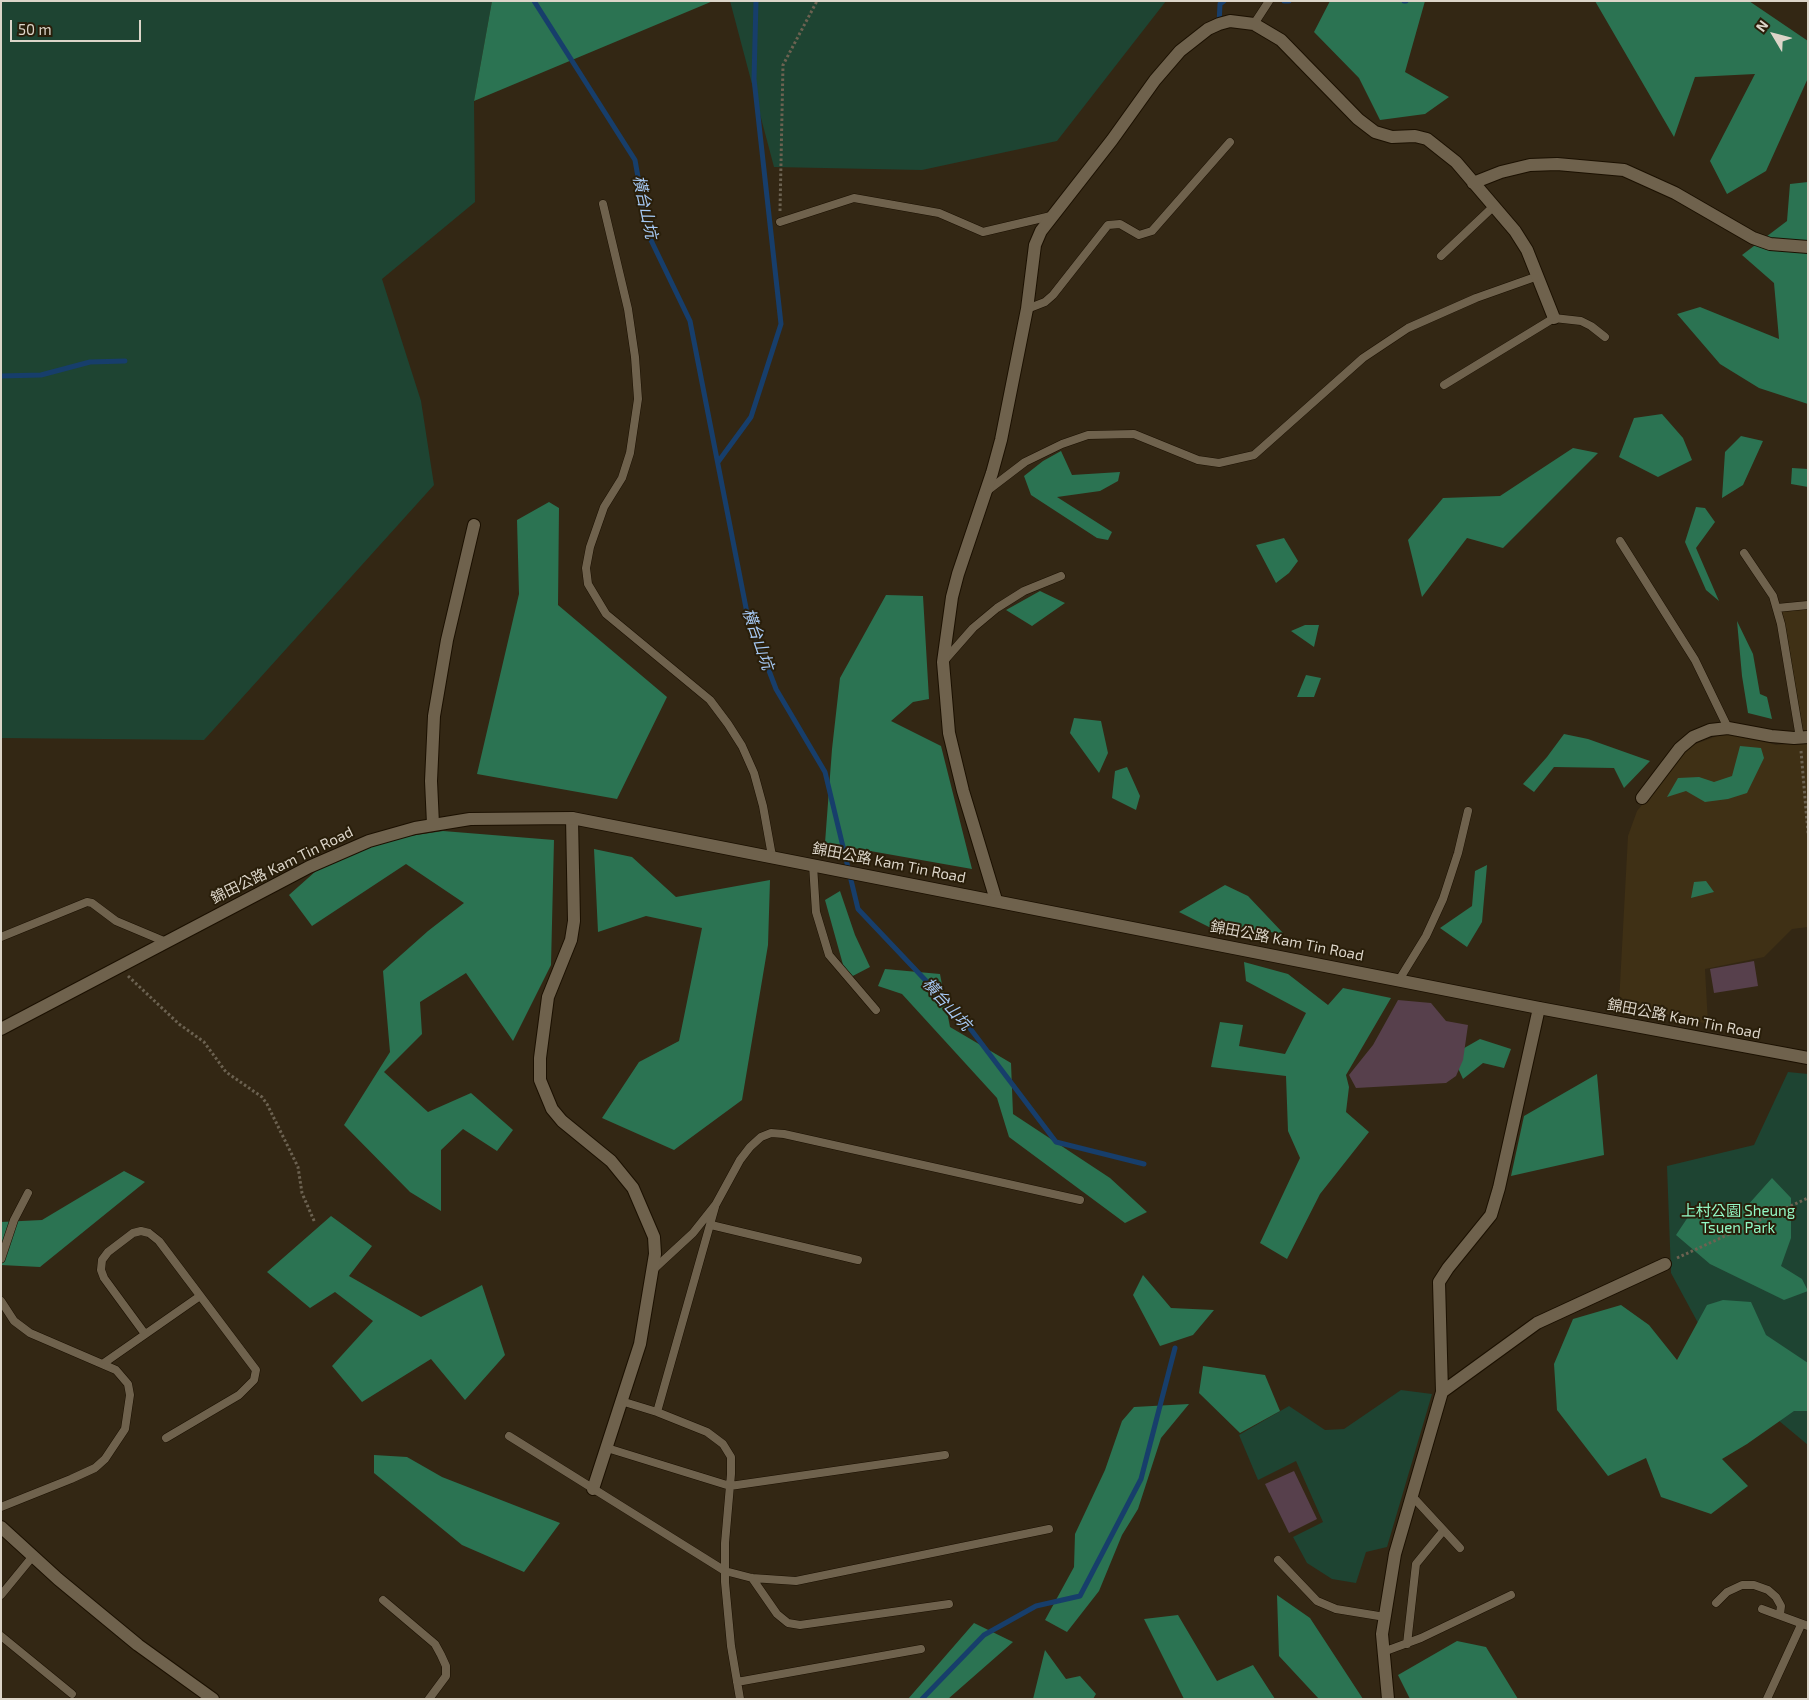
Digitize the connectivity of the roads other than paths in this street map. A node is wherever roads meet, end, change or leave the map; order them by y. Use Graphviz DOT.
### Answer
graph roads {
  1 [pos="1269,1"];
  2 [pos="1254,24"];
  3 [pos="1230,142"];
  4 [pos="1474,183"];
  5 [pos="604,204"];
  6 [pos="1494,206"];
  7 [pos="1051,216"];
  8 [pos="780,222"];
  9 [pos="1808,247"];
  10 [pos="1441,256"];
  11 [pos="1538,276"];
  12 [pos="1027,309"];
  13 [pos="1554,318"];
  14 [pos="1605,337"];
  15 [pos="1444,385"];
  16 [pos="986,493"];
  17 [pos="474,525"];
  18 [pos="1620,541"];
  19 [pos="1744,553"];
  20 [pos="1061,576"];
  21 [pos="1808,605"];
  22 [pos="1777,608"];
  23 [pos="943,662"];
  24 [pos="1728,728"];
  25 [pos="1804,737"];
  26 [pos="1642,798"];
  27 [pos="1468,812"];
  28 [pos="572,818"];
  29 [pos="433,824"];
  30 [pos="772,856"];
  31 [pos="813,865"];
  32 [pos="996,900"];
  33 [pos="1,937"];
  34 [pos="166,942"];
  35 [pos="1399,980"];
  36 [pos="1539,1008"];
  37 [pos="876,1010"];
  38 [pos="1,1029"];
  39 [pos="1808,1058"];
  40 [pos="28,1193"];
  41 [pos="1080,1200"];
  42 [pos="716,1204"];
  43 [pos="711,1225"];
  44 [pos="1,1259"];
  45 [pos="858,1260"];
  46 [pos="1665,1264"];
  47 [pos="654,1269"];
  48 [pos="200,1296"];
  49 [pos="1,1301"];
  50 [pos="145,1334"];
  51 [pos="104,1363"];
  52 [pos="1442,1392"];
  53 [pos="621,1401"];
  54 [pos="657,1412"];
  55 [pos="508,1436"];
  56 [pos="166,1438"];
  57 [pos="607,1448"];
  58 [pos="945,1455"];
  59 [pos="730,1486"];
  60 [pos="593,1489"];
  61 [pos="1412,1496"];
  62 [pos="1,1507"];
  63 [pos="1,1527"];
  64 [pos="1049,1529"];
  65 [pos="1444,1531"];
  66 [pos="1460,1548"];
  67 [pos="33,1556"];
  68 [pos="1278,1560"];
  69 [pos="725,1572"];
  70 [pos="752,1578"];
  71 [pos="1,1595"];
  72 [pos="1511,1595"];
  73 [pos="383,1600"];
  74 [pos="1716,1603"];
  75 [pos="949,1604"];
  76 [pos="1762,1609"];
  77 [pos="1780,1614"];
  78 [pos="1385,1618"];
  79 [pos="1804,1626"];
  80 [pos="1,1636"];
  81 [pos="1407,1644"];
  82 [pos="921,1649"];
  83 [pos="1383,1652"];
  84 [pos="737,1682"];
  85 [pos="72,1694"];
  86 [pos="212,1699"];
  87 [pos="429,1699"];
  88 [pos="740,1699"];
  89 [pos="1388,1699"];
  90 [pos="1767,1699"];
  1 -- 2 [label="lane"];
  2 -- 4 [label="street"];
  2 -- 7 [label="street"];
  3 -- 12 [label="lane"];
  4 -- 6 [label="street"];
  4 -- 9 [label="street"];
  5 -- 30 [label="lane"];
  6 -- 10 [label="lane"];
  6 -- 11 [label="street"];
  7 -- 8 [label="lane"];
  7 -- 12 [label="street"];
  11 -- 13 [label="street"];
  11 -- 16 [label="lane"];
  12 -- 16 [label="street"];
  13 -- 14 [label="lane"];
  13 -- 15 [label="lane"];
  16 -- 23 [label="street"];
  17 -- 29 [label="street"];
  18 -- 24 [label="lane"];
  19 -- 22 [label="lane"];
  20 -- 23 [label="lane"];
  21 -- 22 [label="lane"];
  22 -- 25 [label="lane"];
  23 -- 32 [label="street"];
  24 -- 25 [label="street"];
  24 -- 26 [label="street"];
  27 -- 35 [label="lane"];
  28 -- 29 [label="street, 錦田公路 Kam Tin Road"];
  28 -- 30 [label="street, 錦田公路 Kam Tin Road"];
  28 -- 47 [label="street"];
  29 -- 34 [label="street, 錦田公路 Kam Tin Road"];
  30 -- 31 [label="street, 錦田公路 Kam Tin Road"];
  31 -- 32 [label="street, 錦田公路 Kam Tin Road"];
  31 -- 37 [label="lane"];
  32 -- 35 [label="street, 錦田公路 Kam Tin Road"];
  33 -- 34 [label="lane"];
  34 -- 38 [label="street, 錦田公路 Kam Tin Road"];
  35 -- 36 [label="street, 錦田公路 Kam Tin Road"];
  36 -- 39 [label="street, 錦田公路 Kam Tin Road"];
  36 -- 52 [label="street"];
  40 -- 44 [label="lane"];
  41 -- 42 [label="lane"];
  42 -- 43 [label="lane"];
  42 -- 47 [label="lane"];
  43 -- 45 [label="lane"];
  43 -- 54 [label="lane"];
  46 -- 52 [label="street"];
  47 -- 53 [label="street"];
  48 -- 50 [label="lane"];
  48 -- 50 [label="lane"];
  48 -- 56 [label="lane"];
  49 -- 51 [label="lane"];
  50 -- 51 [label="lane"];
  51 -- 62 [label="lane"];
  52 -- 61 [label="street"];
  53 -- 54 [label="lane"];
  53 -- 57 [label="street"];
  54 -- 59 [label="lane"];
  55 -- 60 [label="lane"];
  57 -- 59 [label="lane"];
  57 -- 60 [label="street"];
  58 -- 59 [label="lane"];
  59 -- 69 [label="lane"];
  60 -- 69 [label="lane"];
  61 -- 65 [label="lane"];
  61 -- 78 [label="street"];
  63 -- 67 [label="street"];
  64 -- 70 [label="lane"];
  65 -- 66 [label="lane"];
  65 -- 81 [label="lane"];
  67 -- 71 [label="lane"];
  67 -- 86 [label="street"];
  68 -- 78 [label="lane"];
  69 -- 70 [label="lane"];
  69 -- 84 [label="lane"];
  70 -- 75 [label="lane"];
  72 -- 81 [label="lane"];
  73 -- 87 [label="lane"];
  74 -- 77 [label="lane"];
  76 -- 77 [label="lane"];
  77 -- 79 [label="lane"];
  78 -- 83 [label="street"];
  79 -- 90 [label="lane"];
  80 -- 85 [label="lane"];
  81 -- 83 [label="lane"];
  82 -- 84 [label="lane"];
  83 -- 89 [label="street"];
  84 -- 88 [label="lane"];
}
